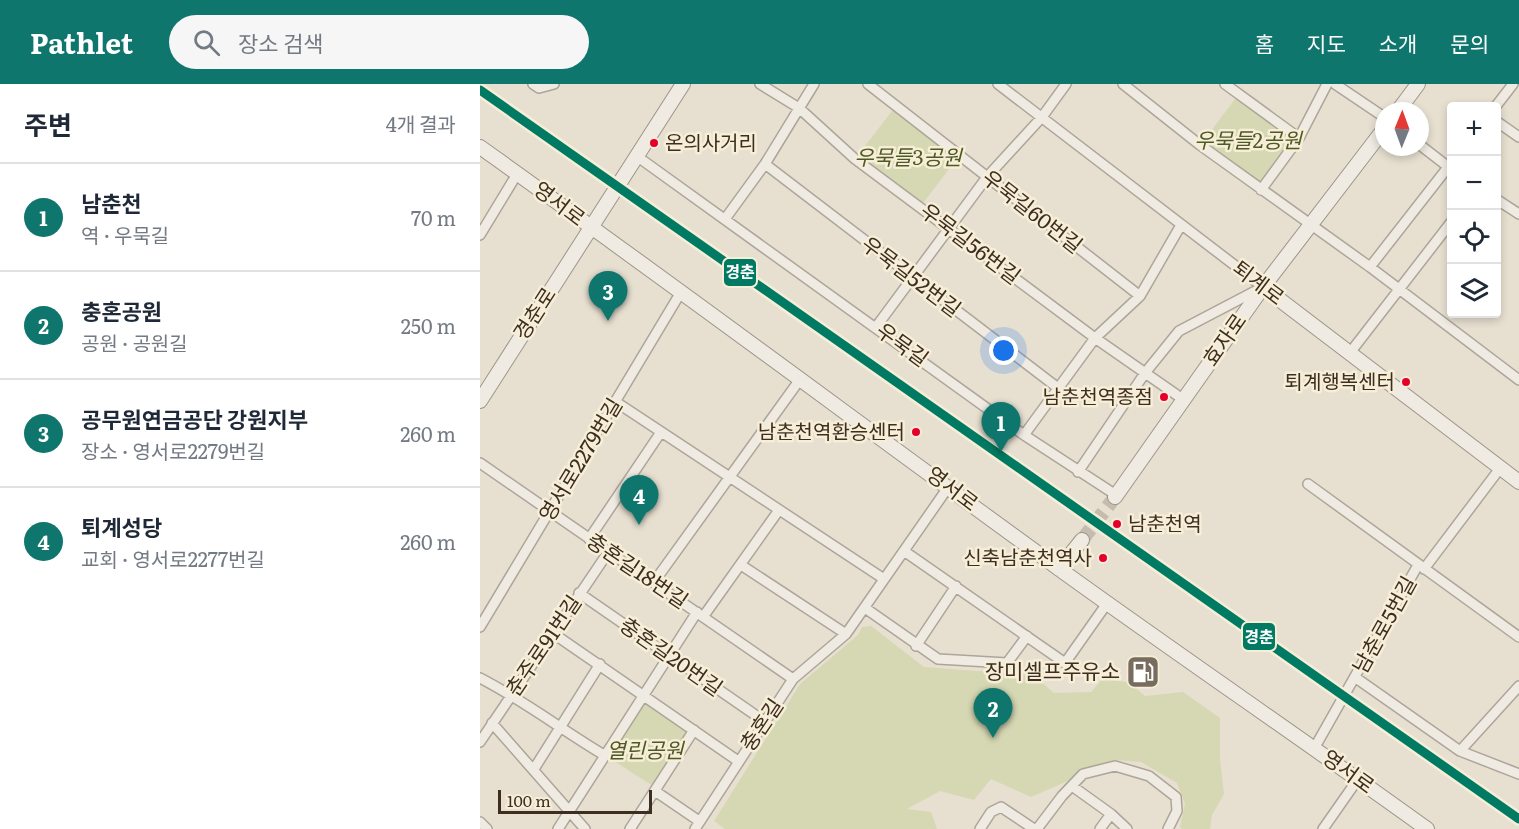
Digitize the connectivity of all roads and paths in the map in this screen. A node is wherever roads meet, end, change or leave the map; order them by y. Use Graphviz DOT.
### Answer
graph roads {
  1 [pos="533,84"];
  2 [pos="554,84"];
  3 [pos="683,84"];
  4 [pos="760,84"];
  5 [pos="814,84"];
  6 [pos="868,84"];
  7 [pos="998,84"];
  8 [pos="1066,84"];
  9 [pos="1123,84"];
  10 [pos="1225,84"];
  11 [pos="1327,84"];
  12 [pos="1335,84"];
  13 [pos="1418,84"];
  14 [pos="1513,84"];
  15 [pos="1405,102"];
  16 [pos="1499,102"];
  17 [pos="799,108"];
  18 [pos="1375,111"];
  19 [pos="1041,117"];
  20 [pos="1501,124"];
  21 [pos="1519,137"];
  22 [pos="1299,138"];
  23 [pos="1375,141"];
  24 [pos="480,147"];
  25 [pos="1429,151"];
  26 [pos="638,157"];
  27 [pos="765,164"];
  28 [pos="1447,164"];
  29 [pos="1447,170"];
  30 [pos="517,174"];
  31 [pos="987,177"];
  32 [pos="1261,190"];
  33 [pos="1501,202"];
  34 [pos="493,211"];
  35 [pos="1519,214"];
  36 [pos="480,218"];
  37 [pos="725,219"];
  38 [pos="1181,225"];
  39 [pos="1310,225"];
  40 [pos="590,227"];
  41 [pos="1447,227"];
  42 [pos="948,228"];
  43 [pos="480,235"];
  44 [pos="1370,267"];
  45 [pos="912,279"];
  46 [pos="1263,286"];
  47 [pos="1398,289"];
  48 [pos="681,292"];
  49 [pos="1140,296"];
  50 [pos="876,327"];
  51 [pos="1095,338"];
  52 [pos="1349,354"];
  53 [pos="1145,373"];
  54 [pos="801,378"];
  55 [pos="1519,380"];
  56 [pos="1058,388"];
  57 [pos="1184,400"];
  58 [pos="480,401"];
  59 [pos="616,402"];
  60 [pos="661,432"];
  61 [pos="1024,435"];
  62 [pos="480,463"];
  63 [pos="1501,468"];
  64 [pos="1078,472"];
  65 [pos="731,477"];
  66 [pos="1519,482"];
  67 [pos="1308,484"];
  68 [pos="949,486"];
  69 [pos="1115,496"];
  70 [pos="779,510"];
  71 [pos="550,511"];
  72 [pos="589,539"];
  73 [pos="1082,540"];
  74 [pos="609,551"];
  75 [pos="904,551"];
  76 [pos="741,565"];
  77 [pos="1421,567"];
  78 [pos="1059,569"];
  79 [pos="884,579"];
  80 [pos="654,582"];
  81 [pos="956,586"];
  82 [pos="579,593"];
  83 [pos="1108,602"];
  84 [pos="865,608"];
  85 [pos="700,615"];
  86 [pos="480,627"];
  87 [pos="554,634"];
  88 [pos="846,634"];
  89 [pos="1027,636"];
  90 [pos="1519,637"];
  91 [pos="916,646"];
  92 [pos="668,655"];
  93 [pos="600,664"];
  94 [pos="480,678"];
  95 [pos="1356,678"];
  96 [pos="793,679"];
  97 [pos="1519,686"];
  98 [pos="512,694"];
  99 [pos="643,697"];
  100 [pos="764,721"];
  101 [pos="492,723"];
  102 [pos="559,728"];
  103 [pos="694,730"];
  104 [pos="480,742"];
  105 [pos="1315,747"];
  106 [pos="1460,751"];
  107 [pos="604,756"];
  108 [pos="738,761"];
  109 [pos="534,769"];
  110 [pos="1519,774"];
  111 [pos="1358,779"];
  112 [pos="1072,786"];
  113 [pos="655,791"];
  114 [pos="569,812"];
  115 [pos="1111,814"];
  116 [pos="480,822"];
  117 [pos="697,825"];
  118 [pos="487,829"];
  119 [pos="558,829"];
  120 [pos="585,829"];
  121 [pos="630,829"];
  122 [pos="980,829"];
  123 [pos="1035,829"];
  124 [pos="1100,829"];
  125 [pos="1127,829"];
  126 [pos="1168,829"];
  127 [pos="1323,829"];
  128 [pos="1426,829"];
  1 -- 2 [label="street"];
  3 -- 26 [label="street, 경춘로"];
  4 -- 17 [label="street, 우묵길56번길"];
  5 -- 17 [label="street"];
  6 -- 31 [label="street, 우묵길60번길"];
  7 -- 19 [label="street, 퇴계로"];
  8 -- 19 [label="street"];
  9 -- 32 [label="street"];
  10 -- 22 [label="street"];
  11 -- 22 [label="street"];
  12 -- 18 [label="street"];
  13 -- 15 [label="street"];
  14 -- 16 [label="street"];
  17 -- 27 [label="street"];
  17 -- 42 [label="street, 우묵길56번길"];
  19 -- 31 [label="street"];
  19 -- 38 [label="street, 퇴계로"];
  20 -- 21 [label="street"];
  22 -- 32 [label="street"];
  23 -- 39 [label="street, 효자로"];
  24 -- 30 [label="street, 영서로"];
  25 -- 28 [label="street"];
  26 -- 37 [label="street, 우묵길"];
  26 -- 40 [label="street, 경춘로"];
  27 -- 37 [label="street"];
  27 -- 45 [label="street, 우묵길52번길"];
  29 -- 44 [label="street"];
  30 -- 34 [label="street"];
  30 -- 40 [label="street, 영서로"];
  31 -- 42 [label="street"];
  31 -- 49 [label="street, 우묵길60번길"];
  32 -- 39 [label="street"];
  33 -- 35 [label="street"];
  34 -- 36 [label="street"];
  34 -- 43 [label="street"];
  37 -- 50 [label="street, 우묵길"];
  38 -- 46 [label="street, 퇴계로"];
  38 -- 49 [label="street"];
  39 -- 44 [label="street"];
  39 -- 46 [label="street, 효자로"];
  40 -- 48 [label="street, 영서로"];
  40 -- 58 [label="street, 경춘로"];
  41 -- 47 [label="street"];
  42 -- 45 [label="street"];
  42 -- 51 [label="street, 우묵길56번길"];
  44 -- 47 [label="street"];
  45 -- 50 [label="street"];
  45 -- 56 [label="street, 우묵길52번길"];
  46 -- 52 [label="street, 퇴계로"];
  46 -- 53 [label="street"];
  46 -- 57 [label="street, 효자로"];
  47 -- 52 [label="street"];
  47 -- 55 [label="street"];
  48 -- 54 [label="street, 영서로"];
  48 -- 59 [label="street, 영서로2279번길"];
  49 -- 51 [label="street"];
  50 -- 61 [label="street, 우묵길"];
  51 -- 53 [label="street, 우묵길56번길"];
  51 -- 56 [label="street"];
  52 -- 63 [label="street, 퇴계로"];
  53 -- 57 [label="street, 우묵길56번길"];
  53 -- 64 [label="street"];
  54 -- 65 [label="street"];
  54 -- 68 [label="street, 영서로"];
  56 -- 61 [label="street"];
  57 -- 69 [label="street, 효자로"];
  59 -- 60 [label="street"];
  59 -- 71 [label="street, 영서로2279번길"];
  60 -- 65 [label="street"];
  60 -- 72 [label="street"];
  61 -- 64 [label="street, 우묵길"];
  62 -- 71 [label="street, 충혼길18번길"];
  63 -- 66 [label="street, 퇴계로"];
  63 -- 77 [label="street, 남춘로5번길"];
  64 -- 69 [label="street, 우묵길"];
  65 -- 70 [label="street"];
  65 -- 80 [label="street"];
  67 -- 77 [label="street, 남춘로5번길"];
  68 -- 75 [label="street, 충혼길"];
  68 -- 78 [label="street, 영서로"];
  70 -- 76 [label="street"];
  70 -- 79 [label="street"];
  71 -- 72 [label="street, 충혼길18번길"];
  71 -- 86 [label="street, 영서로2279번길"];
  72 -- 74 [label="street, 충혼길18번길"];
  73 -- 78 [label="street"];
  74 -- 80 [label="street, 충혼길18번길"];
  74 -- 82 [label="street, 춘주로91번길"];
  75 -- 79 [label="street, 충혼길"];
  75 -- 81 [label="street"];
  76 -- 85 [label="street"];
  76 -- 88 [label="street"];
  77 -- 90 [label="street, 남춘로5번길"];
  77 -- 95 [label="street, 남춘로5번길"];
  78 -- 83 [label="street, 영서로"];
  79 -- 84 [label="street, 충혼길"];
  80 -- 85 [label="street, 충혼길18번길"];
  81 -- 89 [label="street"];
  81 -- 91 [label="street"];
  82 -- 87 [label="street, 춘주로91번길"];
  82 -- 92 [label="street, 충혼길20번길"];
  83 -- 89 [label="street"];
  83 -- 105 [label="street, 영서로"];
  84 -- 88 [label="street, 충혼길"];
  84 -- 91 [label="street"];
  85 -- 92 [label="street"];
  85 -- 96 [label="street, 충혼길18번길"];
  87 -- 93 [label="street"];
  87 -- 98 [label="street, 춘주로91번길"];
  88 -- 96 [label="street, 충혼길"];
  89 -- 91 [label="street"];
  92 -- 99 [label="street"];
  92 -- 100 [label="street, 충혼길20번길"];
  93 -- 99 [label="street"];
  93 -- 102 [label="street"];
  94 -- 98 [label="street"];
  95 -- 105 [label="street, 남춘로5번길"];
  95 -- 106 [label="street"];
  96 -- 100 [label="street, 충혼길"];
  97 -- 106 [label="street"];
  98 -- 101 [label="street, 춘주로91번길"];
  98 -- 102 [label="street"];
  99 -- 103 [label="street"];
  99 -- 107 [label="street"];
  100 -- 108 [label="street, 충혼길"];
  101 -- 104 [label="street, 춘주로91번길"];
  101 -- 109 [label="street"];
  102 -- 107 [label="street"];
  102 -- 109 [label="street"];
  103 -- 108 [label="street"];
  103 -- 113 [label="street"];
  105 -- 111 [label="street, 영서로"];
  106 -- 110 [label="street"];
  107 -- 114 [label="street"];
  108 -- 117 [label="street, 충혼길"];
  109 -- 114 [label="street"];
  111 -- 127 [label="street"];
  111 -- 128 [label="street, 영서로"];
  112 -- 115 [label="street"];
  112 -- 123 [label="street"];
  112 -- 126 [label="street"];
  113 -- 117 [label="street"];
  113 -- 121 [label="street"];
  114 -- 119 [label="street"];
  114 -- 120 [label="street"];
  115 -- 124 [label="street"];
  115 -- 125 [label="street"];
  116 -- 118 [label="street"];
  122 -- 123 [label="street"];
}
